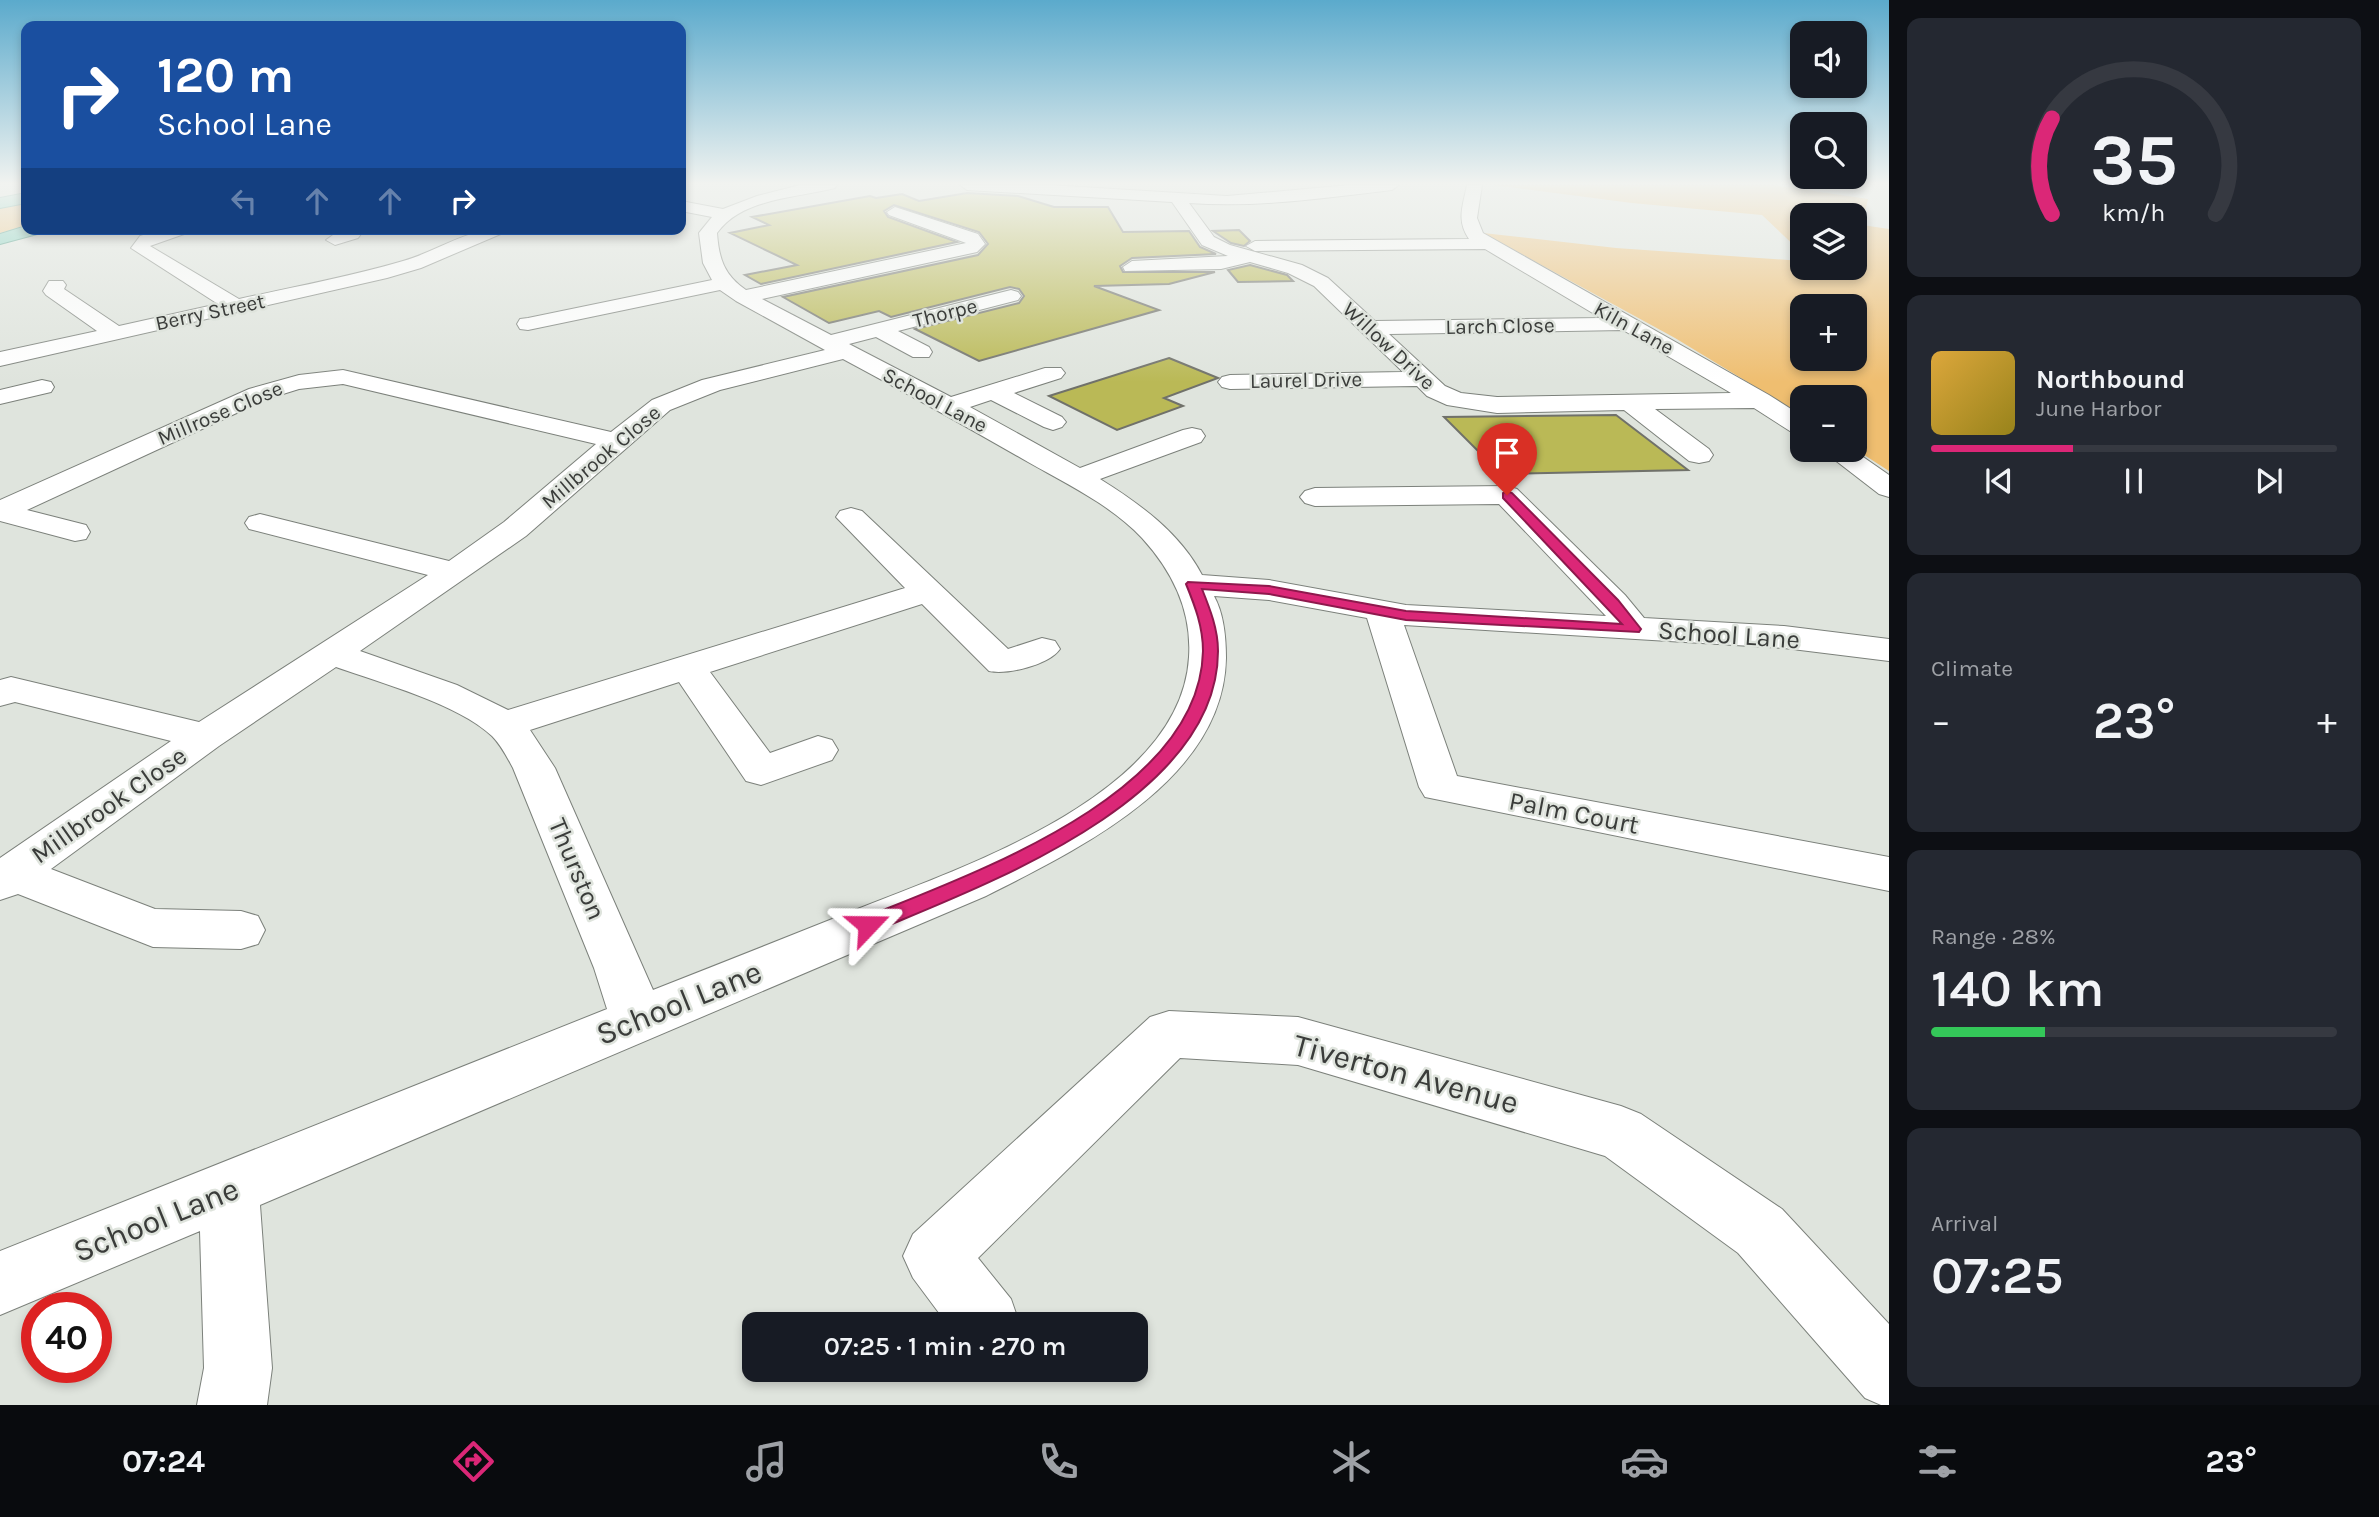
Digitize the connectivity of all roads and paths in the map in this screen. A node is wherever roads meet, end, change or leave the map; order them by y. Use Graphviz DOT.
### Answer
graph roads {
  1 [pos="144,251"];
  2 [pos="443,251"];
  3 [pos="710,251"];
  4 [pos="948,251"];
  5 [pos="1232,251"];
  6 [pos="1499,251"];
  7 [pos="1251,257"];
  8 [pos="1132,267"];
  9 [pos="56,285"];
  10 [pos="790,287"];
  11 [pos="734,290"];
  12 [pos="1012,296"];
  13 [pos="821,303"];
  14 [pos="235,306"];
  15 [pos="556,318"];
  16 [pos="528,324"];
  17 [pos="1628,324"];
  18 [pos="1372,328"];
  19 [pos="879,330"];
  20 [pos="115,333"];
  21 [pos="575,335"];
  22 [pos="835,347"];
  23 [pos="921,352"];
  24 [pos="0,359"];
  25 [pos="1053,373"];
  26 [pos="1424,379"];
  27 [pos="1230,382"];
  28 [pos="42,387"];
  29 [pos="993,392"];
  30 [pos="4,393"];
  31 [pos="1760,400"];
  32 [pos="1629,402"];
  33 [pos="948,406"];
  34 [pos="1790,419"];
  35 [pos="1053,422"];
  36 [pos="1192,436"];
  37 [pos="615,441"];
  38 [pos="1699,455"];
  39 [pos="1853,462"];
  40 [pos="1078,478"];
  41 [pos="1889,488"];
  42 [pos="1315,497"];
  43 [pos="0,511"];
  44 [pos="851,517"];
  45 [pos="260,523"];
  46 [pos="75,532"];
  47 [pos="455,572"];
  48 [pos="1193,584"];
  49 [pos="929,591"];
  50 [pos="1382,612"];
  51 [pos="1634,629"];
  52 [pos="1042,649"];
  53 [pos="1889,650"];
  54 [pos="332,653"];
  55 [pos="687,667"];
  56 [pos="0,694"];
  57 [pos="504,725"];
  58 [pos="205,737"];
  59 [pos="818,750"];
  60 [pos="1889,874"];
  61 [pos="6,877"];
  62 [pos="242,930"];
  63 [pos="637,1020"];
  64 [pos="229,1190"];
  65 [pos="0,1283"];
  66 [pos="980,1312"];
  67 [pos="1884,1363"];
  68 [pos="232,1405"];
  1 -- 14 [label="street"];
  2 -- 14 [label="street, Berry Street"];
  3 -- 11 [label="street"];
  4 -- 10 [label="street"];
  5 -- 7 [label="street, Willow Drive"];
  6 -- 17 [label="street, Kiln Lane"];
  7 -- 8 [label="street"];
  7 -- 18 [label="street, Willow Drive"];
  9 -- 20 [label="street"];
  10 -- 11 [label="street"];
  10 -- 13 [label="street"];
  11 -- 15 [label="street"];
  11 -- 22 [label="street, School Lane"];
  12 -- 19 [label="street, Thorpe"];
  14 -- 20 [label="street, Berry Street"];
  15 -- 16 [label="street"];
  15 -- 21 [label="street"];
  17 -- 18 [label="street, Larch Close"];
  17 -- 31 [label="street, Kiln Lane"];
  18 -- 26 [label="street, Willow Drive"];
  19 -- 22 [label="street, Thorpe"];
  19 -- 23 [label="street, Thorpe"];
  20 -- 24 [label="street, Berry Street"];
  22 -- 33 [label="street, School Lane"];
  22 -- 37 [label="street, Millbrook Close"];
  25 -- 29 [label="street"];
  26 -- 27 [label="street, Laurel Drive"];
  26 -- 32 [label="street, Willow Drive"];
  28 -- 30 [label="street"];
  29 -- 33 [label="street"];
  29 -- 35 [label="street"];
  31 -- 32 [label="street, Willow Drive"];
  31 -- 34 [label="street, Kiln Lane"];
  32 -- 38 [label="street"];
  33 -- 40 [label="street, School Lane"];
  36 -- 40 [label="street"];
  37 -- 43 [label="street, Millrose Close"];
  37 -- 47 [label="street, Millbrook Close"];
  39 -- 41 [label="street"];
  40 -- 48 [label="street, School Lane"];
  42 -- 51 [label="street"];
  43 -- 46 [label="street, Millrose Close"];
  44 -- 49 [label="street"];
  45 -- 47 [label="street"];
  47 -- 54 [label="street, Millbrook Close"];
  48 -- 50 [label="street, School Lane"];
  48 -- 63 [label="street, School Lane"];
  49 -- 52 [label="street"];
  49 -- 55 [label="street"];
  50 -- 51 [label="street, School Lane"];
  50 -- 60 [label="street, Palm Court"];
  51 -- 53 [label="street, School Lane"];
  54 -- 57 [label="street, Thurston"];
  54 -- 58 [label="street, Millbrook Close"];
  55 -- 57 [label="street"];
  55 -- 59 [label="street"];
  56 -- 58 [label="street, Millbrook Close"];
  57 -- 63 [label="street, Thurston"];
  58 -- 61 [label="street, Millbrook Close"];
  61 -- 62 [label="street, Millbrook Close"];
  63 -- 64 [label="street, School Lane"];
  64 -- 65 [label="street, School Lane"];
  64 -- 68 [label="street"];
  66 -- 67 [label="street, Tiverton Avenue"];
}
